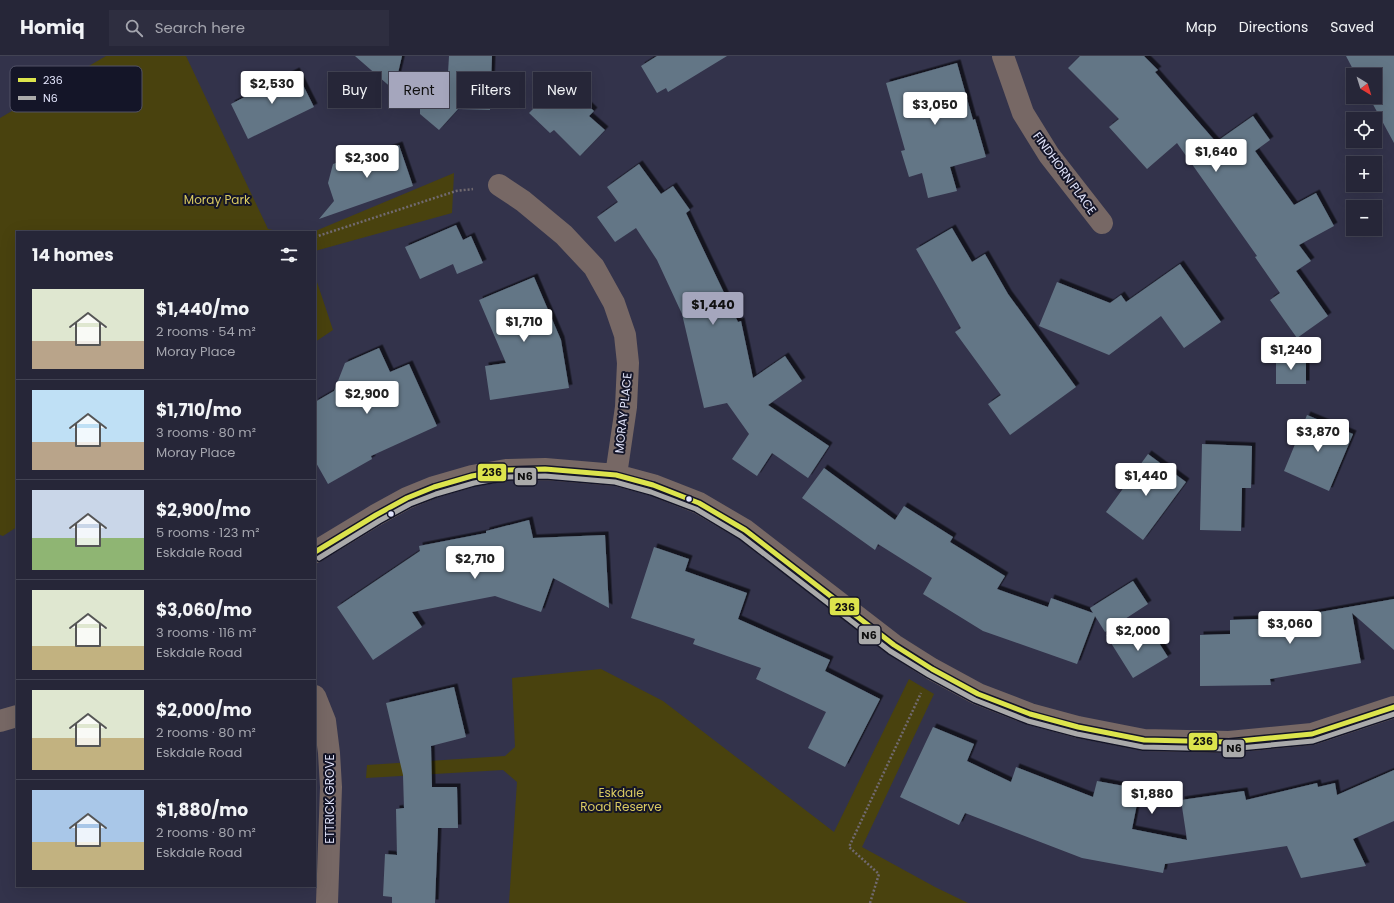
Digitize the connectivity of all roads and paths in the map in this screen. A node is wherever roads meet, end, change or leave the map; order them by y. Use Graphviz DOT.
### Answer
graph roads {
  1 [pos="1003,56"];
  2 [pos="499,185"];
  3 [pos="1102,223"];
  4 [pos="316,237"];
  5 [pos="616,475"];
  6 [pos="316,551"];
  7 [pos="932,669"];
  8 [pos="316,698"];
  9 [pos="1394,706"];
  10 [pos="16,716"];
  11 [pos="0,721"];
  12 [pos="327,903"];
  13 [pos="870,903"];
  1 -- 3 [label="street, FINDHORN PLACE"];
  2 -- 4 [label="path"];
  2 -- 5 [label="street, MORAY PLACE"];
  5 -- 6 [label="street"];
  5 -- 7 [label="street"];
  7 -- 9 [label="street"];
  7 -- 13 [label="path"];
  8 -- 12 [label="street, ETTRICK GROVE"];
  10 -- 11 [label="street"];
}
